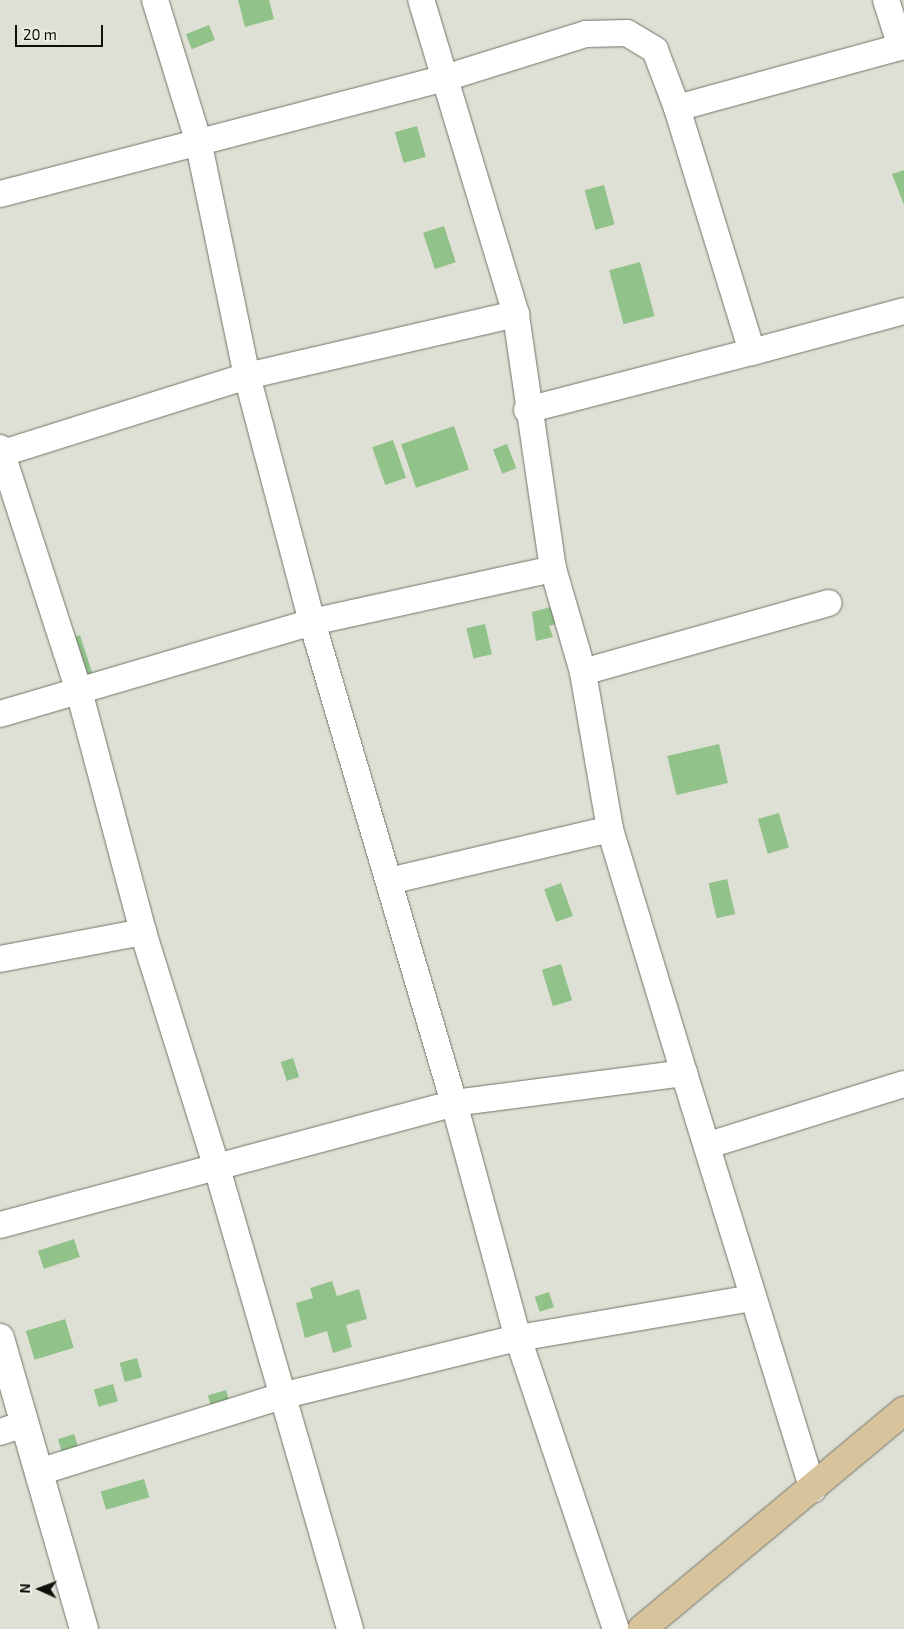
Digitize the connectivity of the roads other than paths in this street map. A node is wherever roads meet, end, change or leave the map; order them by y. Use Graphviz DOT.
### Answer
graph roads {
  1 [pos="155,0"];
  2 [pos="421,0"];
  3 [pos="886,0"];
  4 [pos="902,46"];
  5 [pos="442,79"];
  6 [pos="677,108"];
  7 [pos="198,140"];
  8 [pos="0,194"];
  9 [pos="904,311"];
  10 [pos="516,314"];
  11 [pos="752,352"];
  12 [pos="247,376"];
  13 [pos="527,410"];
  14 [pos="1,452"];
  15 [pos="553,570"];
  16 [pos="828,602"];
  17 [pos="312,622"];
  18 [pos="583,672"];
  19 [pos="79,691"];
  20 [pos="0,714"];
  21 [pos="610,829"];
  22 [pos="389,881"];
  23 [pos="143,932"];
  24 [pos="0,959"];
  25 [pos="684,1073"];
  26 [pos="904,1084"];
  27 [pos="454,1103"];
  28 [pos="708,1145"];
  29 [pos="217,1168"];
  30 [pos="0,1225"];
  31 [pos="753,1298"];
  32 [pos="0,1338"];
  33 [pos="518,1338"];
  34 [pos="281,1396"];
  35 [pos="904,1411"];
  36 [pos="12,1428"];
  37 [pos="39,1472"];
  38 [pos="813,1490"];
  39 [pos="84,1629"];
  40 [pos="350,1629"];
  41 [pos="616,1629"];
  42 [pos="642,1629"];
  1 -- 7 [label="street"];
  2 -- 5 [label="street"];
  3 -- 4 [label="street"];
  4 -- 6 [label="street"];
  5 -- 6 [label="street"];
  5 -- 7 [label="street"];
  5 -- 10 [label="street"];
  6 -- 11 [label="street"];
  7 -- 8 [label="street"];
  7 -- 12 [label="street"];
  9 -- 11 [label="street"];
  10 -- 12 [label="street"];
  10 -- 13 [label="street"];
  11 -- 13 [label="street"];
  12 -- 14 [label="street"];
  12 -- 17 [label="street"];
  13 -- 15 [label="street"];
  14 -- 19 [label="street"];
  15 -- 17 [label="street"];
  15 -- 18 [label="street"];
  16 -- 18 [label="street"];
  17 -- 19 [label="street"];
  17 -- 22 [label="street"];
  18 -- 21 [label="street"];
  19 -- 20 [label="street"];
  19 -- 23 [label="street"];
  21 -- 22 [label="street"];
  21 -- 25 [label="street"];
  22 -- 27 [label="street"];
  23 -- 24 [label="street"];
  23 -- 29 [label="street"];
  25 -- 27 [label="street"];
  25 -- 28 [label="street"];
  26 -- 28 [label="street"];
  27 -- 29 [label="street"];
  27 -- 33 [label="street"];
  28 -- 31 [label="street"];
  29 -- 30 [label="street"];
  29 -- 34 [label="street"];
  31 -- 33 [label="street"];
  31 -- 38 [label="street"];
  32 -- 36 [label="main road"];
  33 -- 34 [label="street"];
  33 -- 41 [label="street"];
  34 -- 37 [label="street"];
  34 -- 40 [label="street"];
  35 -- 38 [label="main road"];
  36 -- 37 [label="main road"];
  37 -- 39 [label="main road"];
  38 -- 42 [label="main road"];
}
